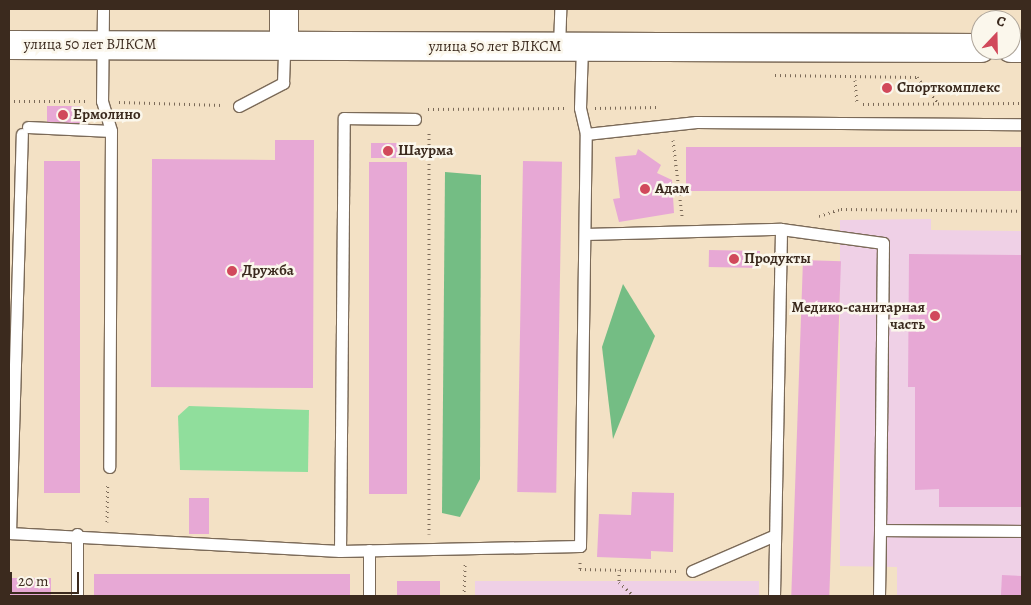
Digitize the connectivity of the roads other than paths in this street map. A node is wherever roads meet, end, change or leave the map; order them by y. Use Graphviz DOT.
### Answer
graph roads {
  1 [pos="103,9"];
  2 [pos="284,9"];
  3 [pos="560,9"];
  4 [pos="9,45"];
  5 [pos="102,45"];
  6 [pos="284,46"];
  7 [pos="570,47"];
  8 [pos="971,48"];
  9 [pos="239,106"];
  10 [pos="415,120"];
  11 [pos="1022,124"];
  12 [pos="110,131"];
  13 [pos="586,134"];
  14 [pos="781,229"];
  15 [pos="585,234"];
  16 [pos="109,468"];
  17 [pos="880,530"];
  18 [pos="1022,531"];
  19 [pos="9,533"];
  20 [pos="77,534"];
  21 [pos="775,535"];
  22 [pos="369,550"];
  23 [pos="340,551"];
  24 [pos="692,571"];
  25 [pos="77,596"];
  26 [pos="369,596"];
  27 [pos="774,596"];
  28 [pos="879,596"];
  1 -- 5 [label="lane"];
  2 -- 6 [label="main road"];
  3 -- 7 [label="lane"];
  4 -- 5 [label="main road, улица 50 лет ВЛКСМ"];
  5 -- 6 [label="main road, улица 50 лет ВЛКСМ"];
  5 -- 12 [label="lane"];
  6 -- 7 [label="main road, улица 50 лет ВЛКСМ"];
  6 -- 9 [label="lane"];
  7 -- 8 [label="main road, улица 50 лет ВЛКСМ"];
  7 -- 13 [label="lane"];
  10 -- 23 [label="lane"];
  11 -- 13 [label="lane"];
  12 -- 16 [label="lane"];
  12 -- 19 [label="lane"];
  13 -- 15 [label="lane"];
  14 -- 15 [label="lane"];
  14 -- 17 [label="lane"];
  14 -- 21 [label="lane"];
  15 -- 22 [label="lane"];
  17 -- 18 [label="lane"];
  17 -- 28 [label="lane"];
  19 -- 20 [label="lane"];
  20 -- 23 [label="lane"];
  20 -- 25 [label="lane"];
  21 -- 24 [label="lane"];
  21 -- 27 [label="lane"];
  22 -- 23 [label="lane"];
  22 -- 26 [label="lane"];
}
